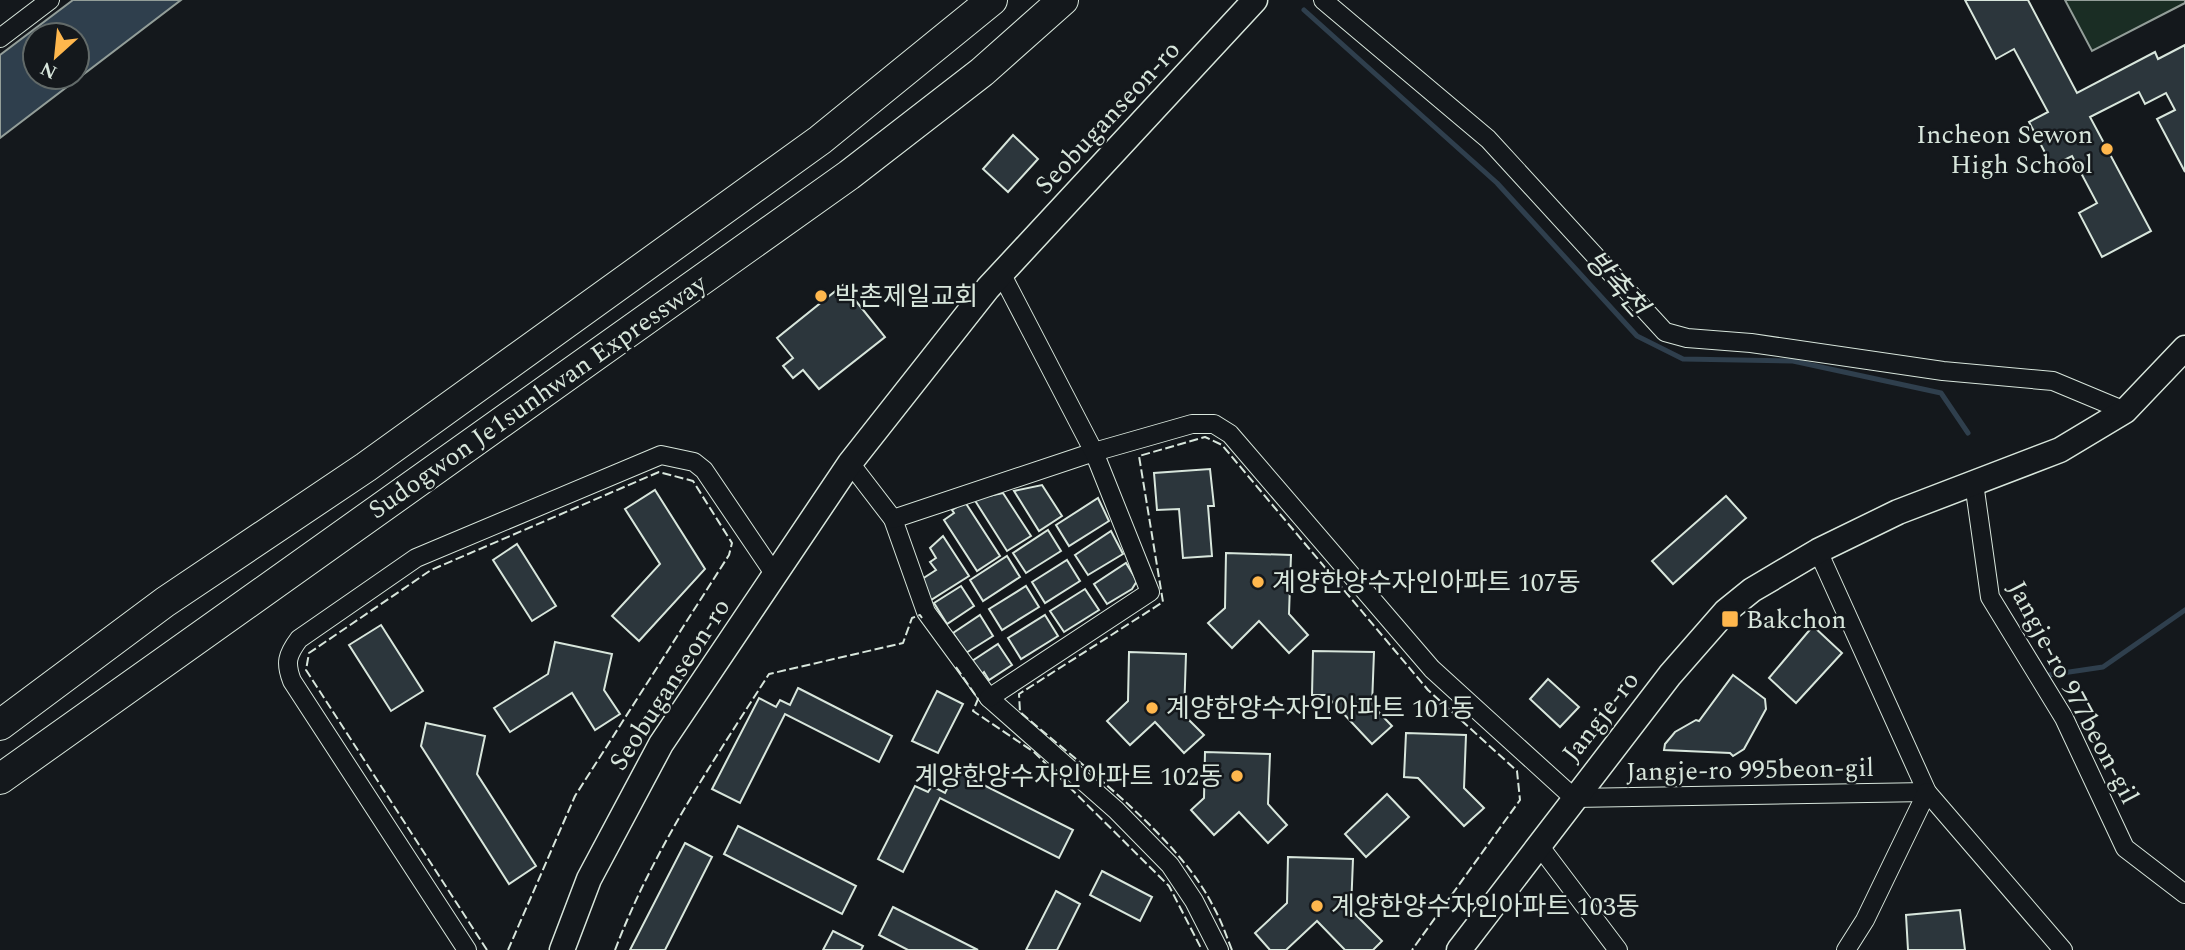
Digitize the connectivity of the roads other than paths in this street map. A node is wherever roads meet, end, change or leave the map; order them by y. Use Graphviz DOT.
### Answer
graph roads {
  1 [pos="50,0"];
  2 [pos="992,0"];
  3 [pos="1063,0"];
  4 [pos="1255,0"];
  5 [pos="1323,0"];
  6 [pos="0,38"];
  7 [pos="1001,274"];
  8 [pos="2185,348"];
  9 [pos="2125,411"];
  10 [pos="1094,452"];
  11 [pos="850,463"];
  12 [pos="1974,483"];
  13 [pos="893,519"];
  14 [pos="1818,551"];
  15 [pos="775,575"];
  16 [pos="989,698"];
  17 [pos="0,725"];
  18 [pos="0,779"];
  19 [pos="1927,792"];
  20 [pos="1574,798"];
  21 [pos="1538,844"];
  22 [pos="2185,894"];
  23 [pos="1465,947"];
  24 [pos="467,950"];
  25 [pos="562,950"];
  26 [pos="1219,950"];
  27 [pos="1618,950"];
  28 [pos="1846,950"];
  29 [pos="2063,950"];
  1 -- 6 [label="street"];
  2 -- 17 [label="highway, Sudogwon Je1sunhwan Expressway"];
  3 -- 18 [label="highway, Sudogwon Je1sunhwan Expressway"];
  4 -- 7 [label="street, Seobuganseon-ro"];
  5 -- 9 [label="street"];
  7 -- 10 [label="street"];
  7 -- 11 [label="street, Seobuganseon-ro"];
  8 -- 9 [label="street, Jangje-ro"];
  9 -- 12 [label="street, Jangje-ro"];
  10 -- 13 [label="street"];
  10 -- 16 [label="street"];
  10 -- 20 [label="street"];
  11 -- 13 [label="street"];
  11 -- 15 [label="street, Seobuganseon-ro"];
  12 -- 14 [label="street, Jangje-ro"];
  12 -- 22 [label="street, Jangje-ro 977beon-gil"];
  13 -- 16 [label="street"];
  14 -- 19 [label="street"];
  14 -- 20 [label="street, Jangje-ro"];
  15 -- 24 [label="street"];
  15 -- 25 [label="street, Seobuganseon-ro"];
  16 -- 26 [label="street"];
  19 -- 20 [label="street, Jangje-ro 995beon-gil"];
  19 -- 28 [label="street"];
  19 -- 29 [label="street"];
  20 -- 21 [label="street, Jangje-ro"];
  21 -- 23 [label="street, Jangje-ro"];
  21 -- 27 [label="street"];
}
